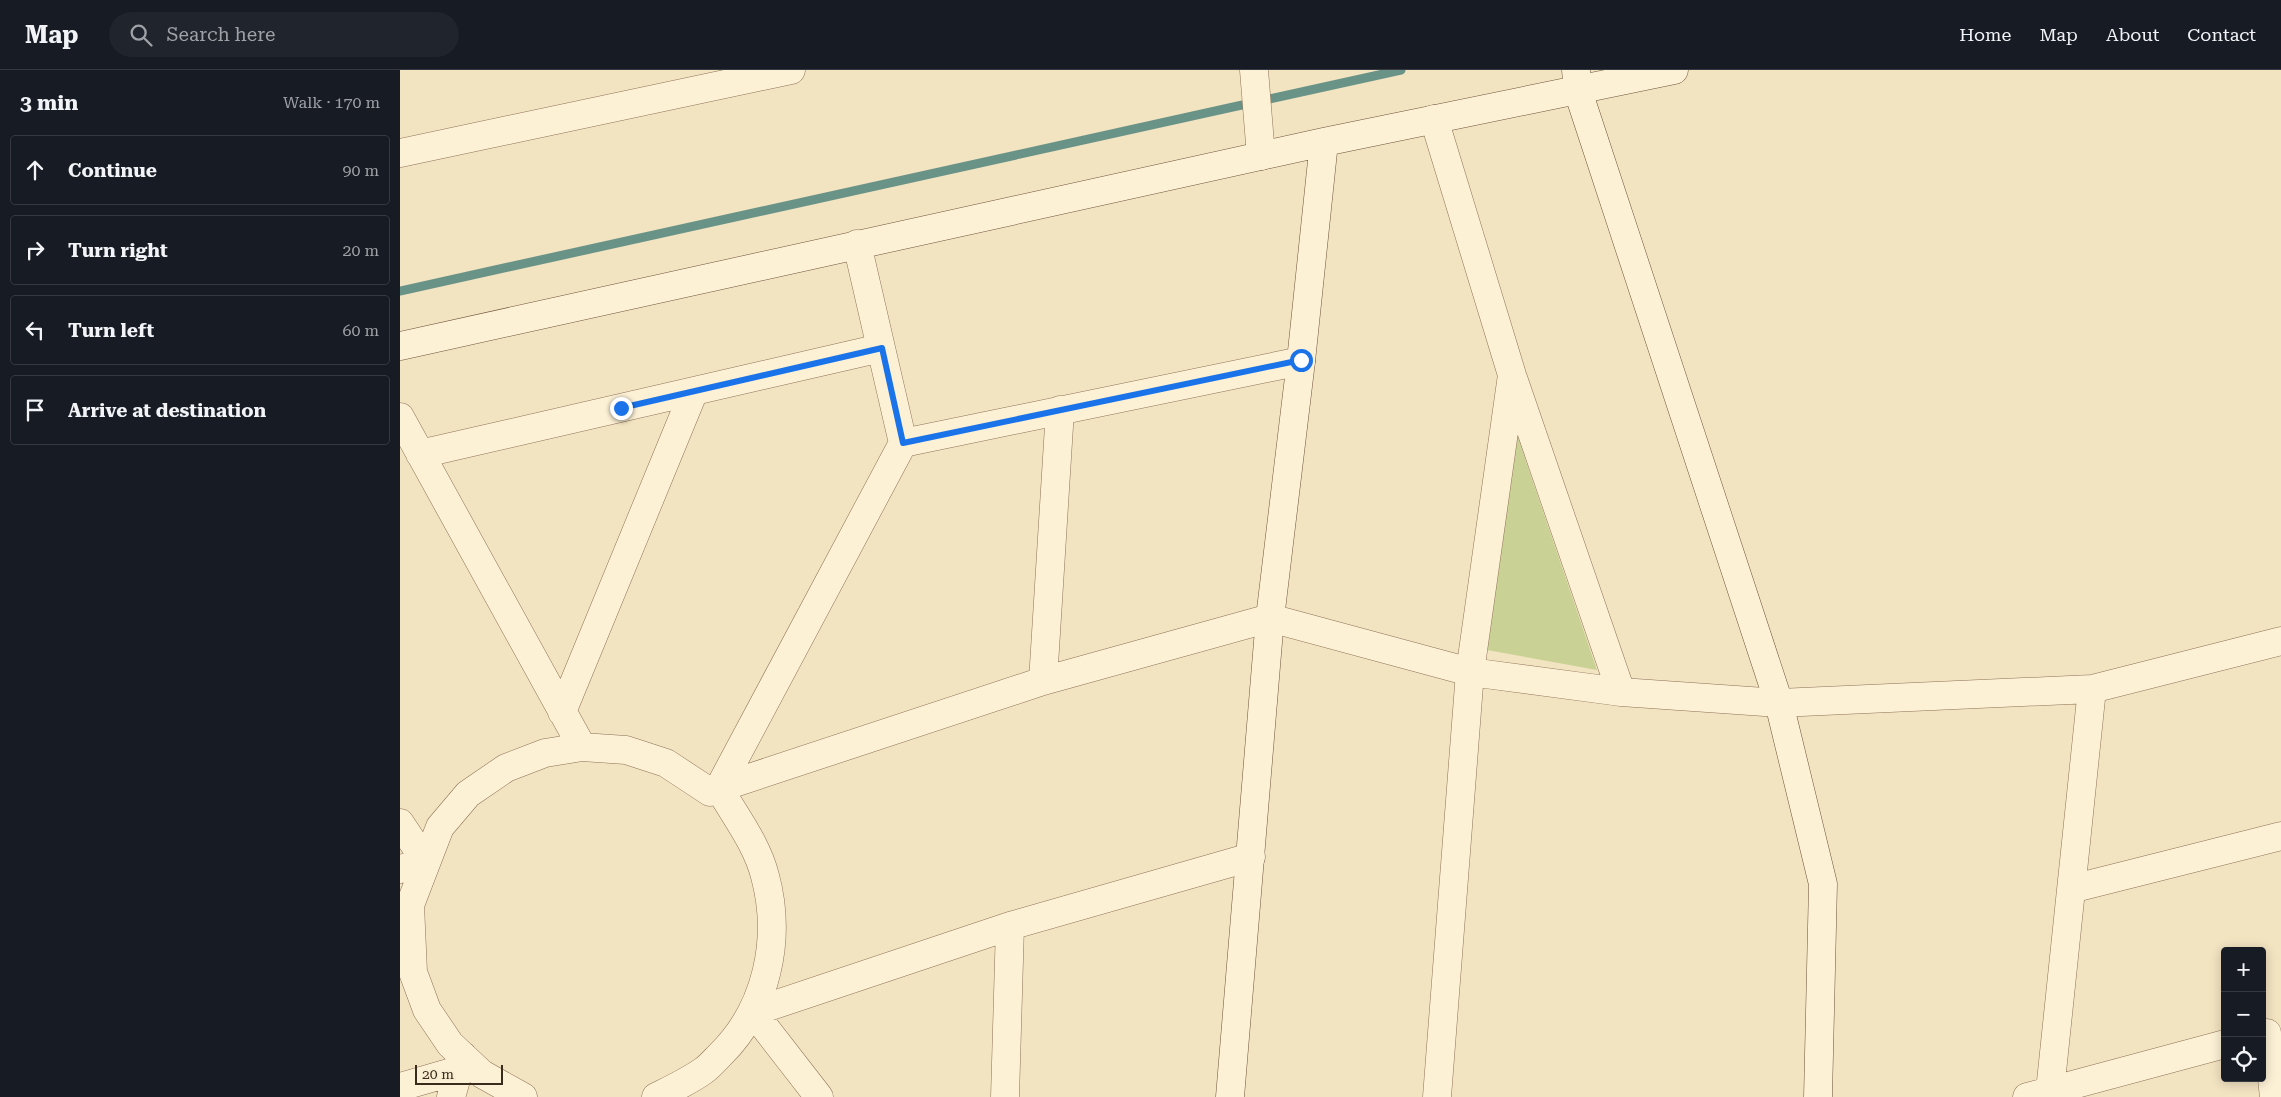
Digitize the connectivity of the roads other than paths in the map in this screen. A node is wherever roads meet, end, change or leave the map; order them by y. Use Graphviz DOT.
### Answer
graph roads {
  1 [pos="791,70"];
  2 [pos="1254,70"];
  3 [pos="1674,70"];
  4 [pos="1577,80"];
  5 [pos="1434,119"];
  6 [pos="1324,142"];
  7 [pos="400,153"];
  8 [pos="1261,156"];
  9 [pos="856,244"];
  10 [pos="400,346"];
  11 [pos="882,348"];
  12 [pos="1301,360"];
  13 [pos="1512,375"];
  14 [pos="694,391"];
  15 [pos="1060,410"];
  16 [pos="400,417"];
  17 [pos="903,443"];
  18 [pos="420,454"];
  19 [pos="1270,618"];
  20 [pos="2281,640"];
  21 [pos="1470,672"];
  22 [pos="1043,681"];
  23 [pos="2092,689"];
  24 [pos="1621,692"];
  25 [pos="1779,703"];
  26 [pos="562,712"];
  27 [pos="582,747"];
  28 [pos="719,788"];
  29 [pos="400,823"];
  30 [pos="2281,836"];
  31 [pos="1251,857"];
  32 [pos="426,862"];
  33 [pos="400,869"];
  34 [pos="2071,889"];
  35 [pos="1010,926"];
  36 [pos="753,1012"];
  37 [pos="2270,1032"];
  38 [pos="2221,1045"];
  39 [pos="461,1063"];
  40 [pos="400,1087"];
  41 [pos="2039,1094"];
  42 [pos="451,1097"];
  43 [pos="523,1097"];
  44 [pos="656,1097"];
  45 [pos="819,1097"];
  46 [pos="1005,1097"];
  47 [pos="1230,1097"];
  48 [pos="1437,1097"];
  49 [pos="1818,1097"];
  50 [pos="2274,1097"];
  1 -- 7 [label="street"];
  2 -- 8 [label="street"];
  3 -- 4 [label="street"];
  4 -- 5 [label="street"];
  4 -- 25 [label="street"];
  5 -- 6 [label="street"];
  5 -- 13 [label="street"];
  6 -- 8 [label="street"];
  6 -- 12 [label="street"];
  8 -- 9 [label="street"];
  9 -- 10 [label="street"];
  9 -- 11 [label="street"];
  11 -- 14 [label="street"];
  11 -- 17 [label="street"];
  12 -- 15 [label="street"];
  12 -- 19 [label="street"];
  13 -- 21 [label="street"];
  13 -- 24 [label="street"];
  14 -- 18 [label="street"];
  14 -- 26 [label="street"];
  15 -- 17 [label="street"];
  15 -- 22 [label="street"];
  16 -- 18 [label="street"];
  17 -- 28 [label="street"];
  18 -- 26 [label="street"];
  19 -- 21 [label="street"];
  19 -- 22 [label="street"];
  19 -- 31 [label="street"];
  20 -- 23 [label="street"];
  21 -- 24 [label="street"];
  21 -- 48 [label="street"];
  22 -- 28 [label="street"];
  23 -- 25 [label="street"];
  23 -- 34 [label="street"];
  24 -- 25 [label="street"];
  25 -- 49 [label="street"];
  26 -- 27 [label="street"];
  27 -- 28 [label="street"];
  27 -- 32 [label="street"];
  28 -- 36 [label="street"];
  29 -- 32 [label="street"];
  30 -- 34 [label="street"];
  31 -- 35 [label="street"];
  31 -- 47 [label="street"];
  32 -- 33 [label="street"];
  32 -- 39 [label="street"];
  34 -- 41 [label="street"];
  35 -- 36 [label="street"];
  35 -- 46 [label="street"];
  36 -- 44 [label="street"];
  36 -- 45 [label="street"];
  37 -- 50 [label="street"];
  38 -- 41 [label="street"];
  39 -- 40 [label="street"];
  39 -- 42 [label="street"];
  39 -- 43 [label="street"];
}
